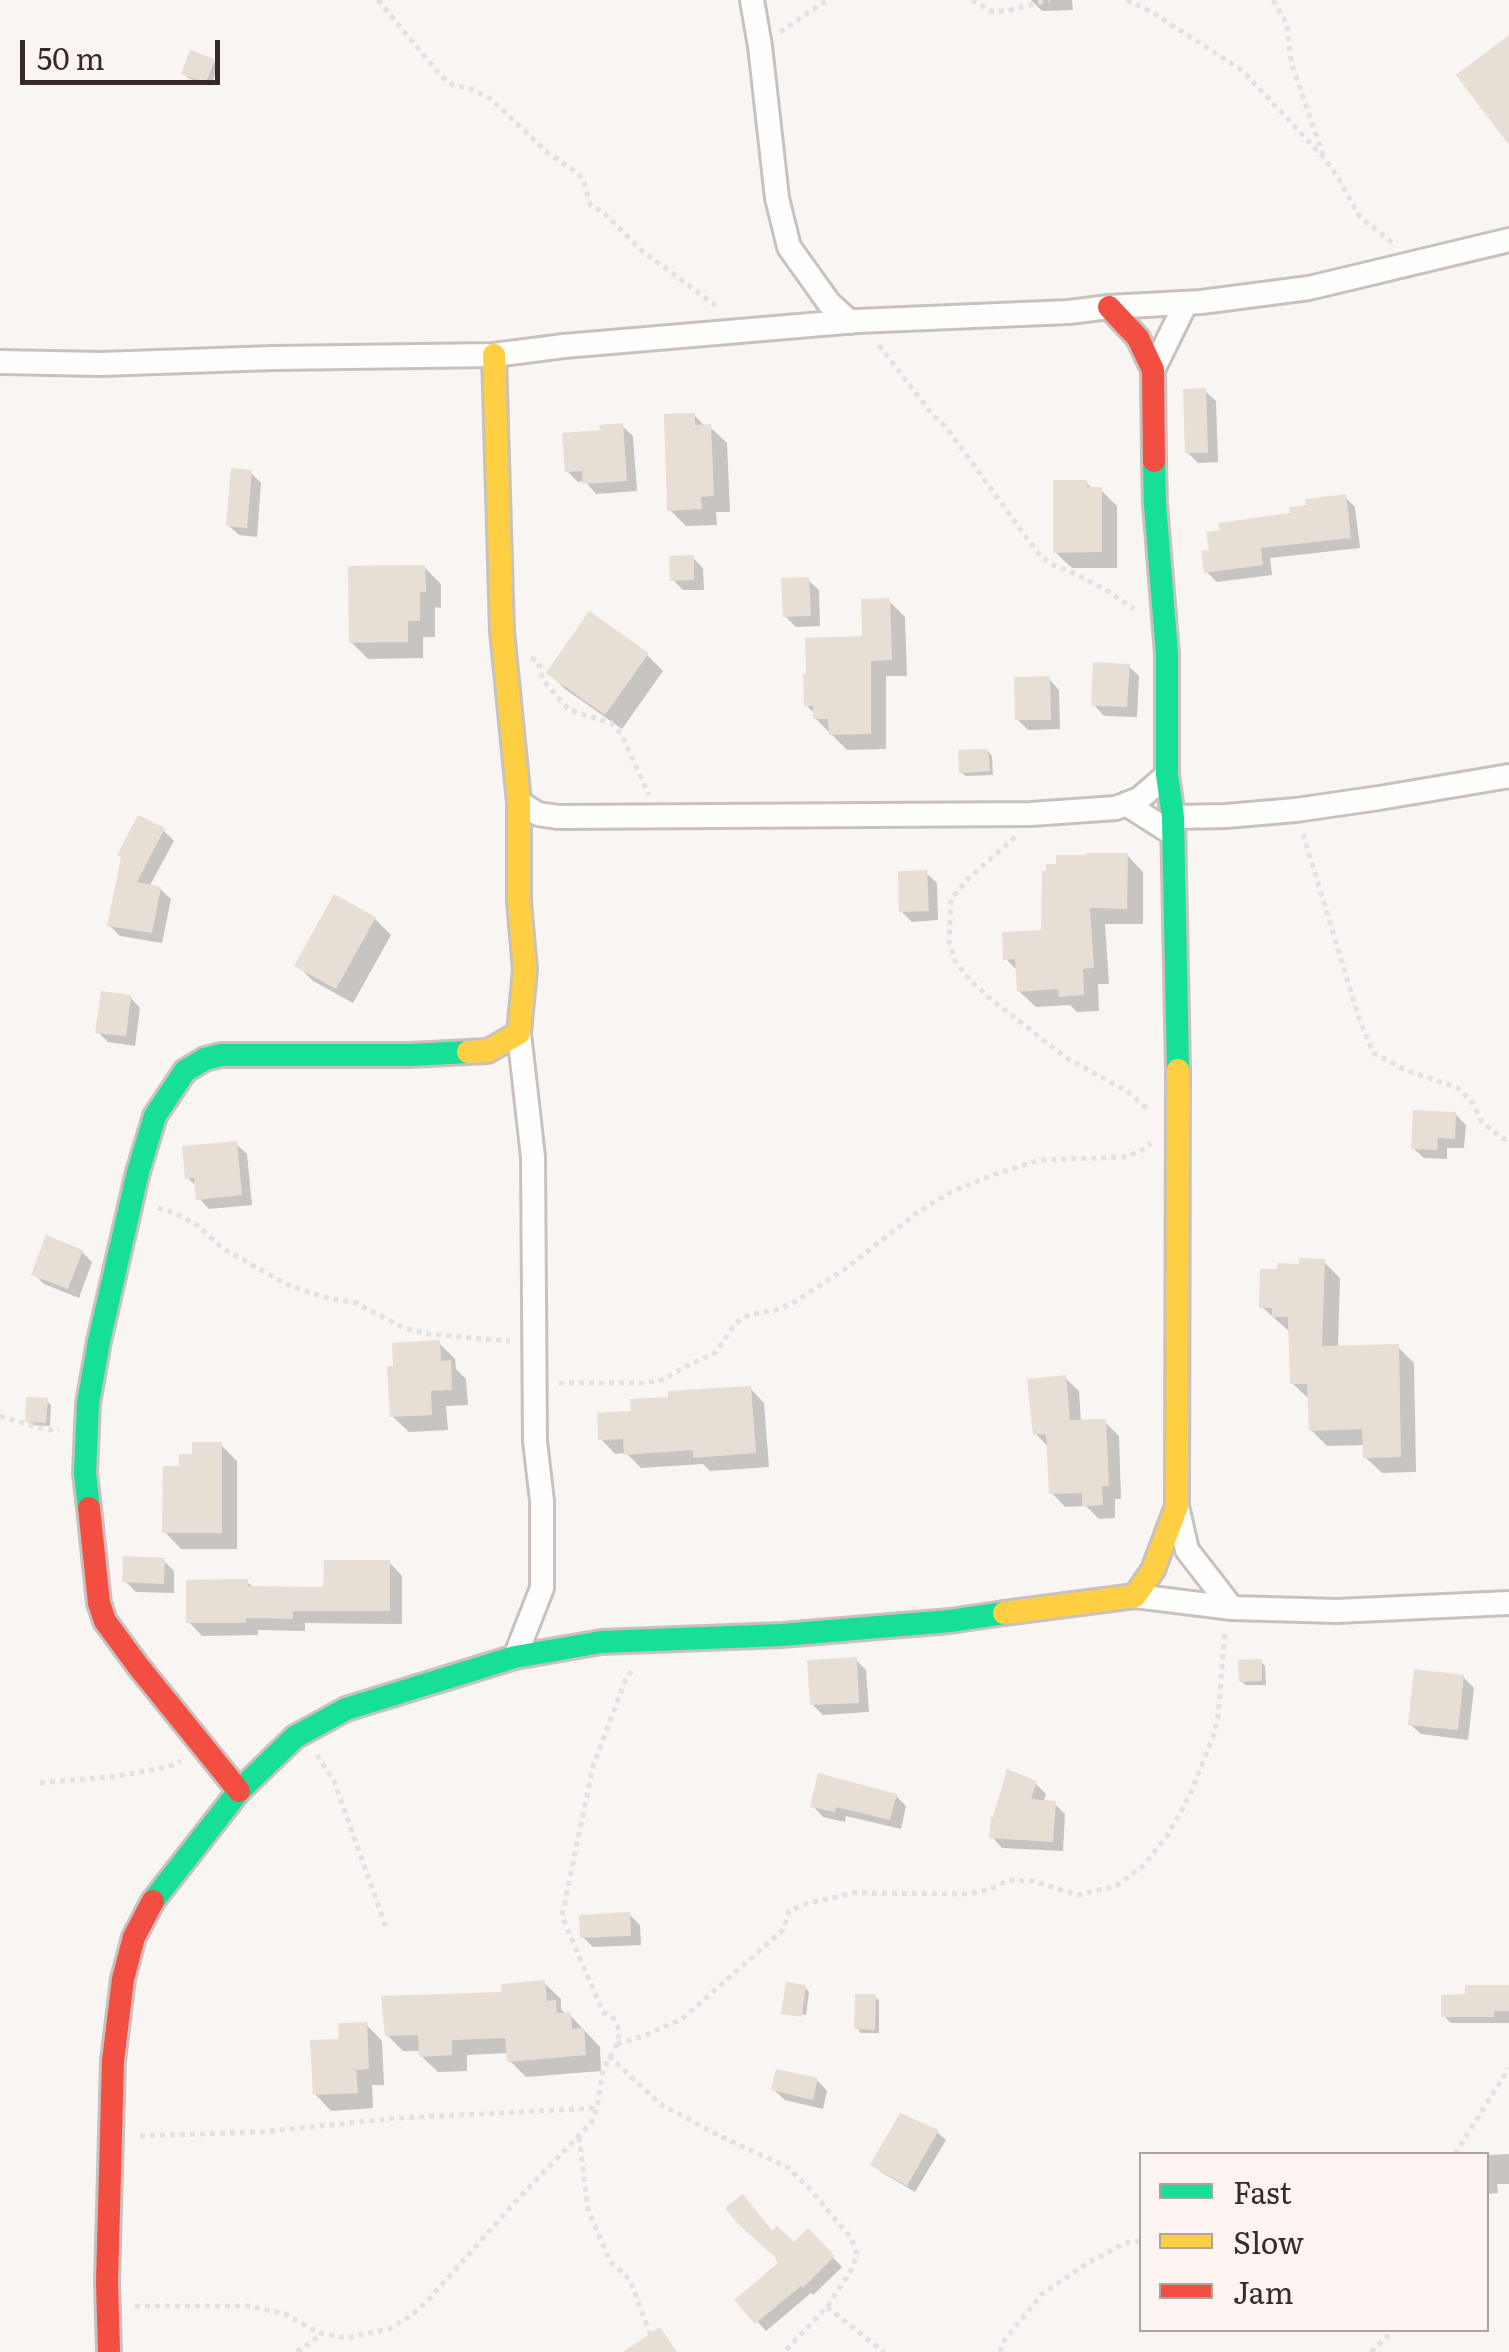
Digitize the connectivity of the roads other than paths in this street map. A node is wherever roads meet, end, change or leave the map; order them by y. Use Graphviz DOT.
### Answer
graph roads {
  1 [pos="752,0"];
  2 [pos="1509,240"];
  3 [pos="1186,303"];
  4 [pos="1108,306"];
  5 [pos="853,321"];
  6 [pos="494,354"];
  7 [pos="0,362"];
  8 [pos="1153,370"];
  9 [pos="1167,775"];
  10 [pos="1509,776"];
  11 [pos="519,802"];
  12 [pos="1126,804"];
  13 [pos="1173,825"];
  14 [pos="519,1033"];
  15 [pos="1177,1506"];
  16 [pos="1135,1596"];
  17 [pos="1509,1603"];
  18 [pos="1230,1608"];
  19 [pos="515,1657"];
  20 [pos="239,1791"];
  21 [pos="110,2352"];
  1 -- 5 [label="street"];
  2 -- 3 [label="street"];
  3 -- 4 [label="street"];
  3 -- 8 [label="street"];
  4 -- 5 [label="street"];
  4 -- 8 [label="street"];
  5 -- 6 [label="street"];
  6 -- 7 [label="street"];
  6 -- 11 [label="street"];
  8 -- 9 [label="street"];
  9 -- 12 [label="street"];
  9 -- 13 [label="street"];
  10 -- 13 [label="street"];
  11 -- 12 [label="street"];
  11 -- 14 [label="street"];
  12 -- 13 [label="street"];
  13 -- 15 [label="street"];
  14 -- 19 [label="street"];
  14 -- 20 [label="street"];
  15 -- 16 [label="street"];
  15 -- 18 [label="street"];
  16 -- 18 [label="street"];
  16 -- 19 [label="street"];
  17 -- 18 [label="street"];
  19 -- 20 [label="street"];
  20 -- 21 [label="street"];
}
